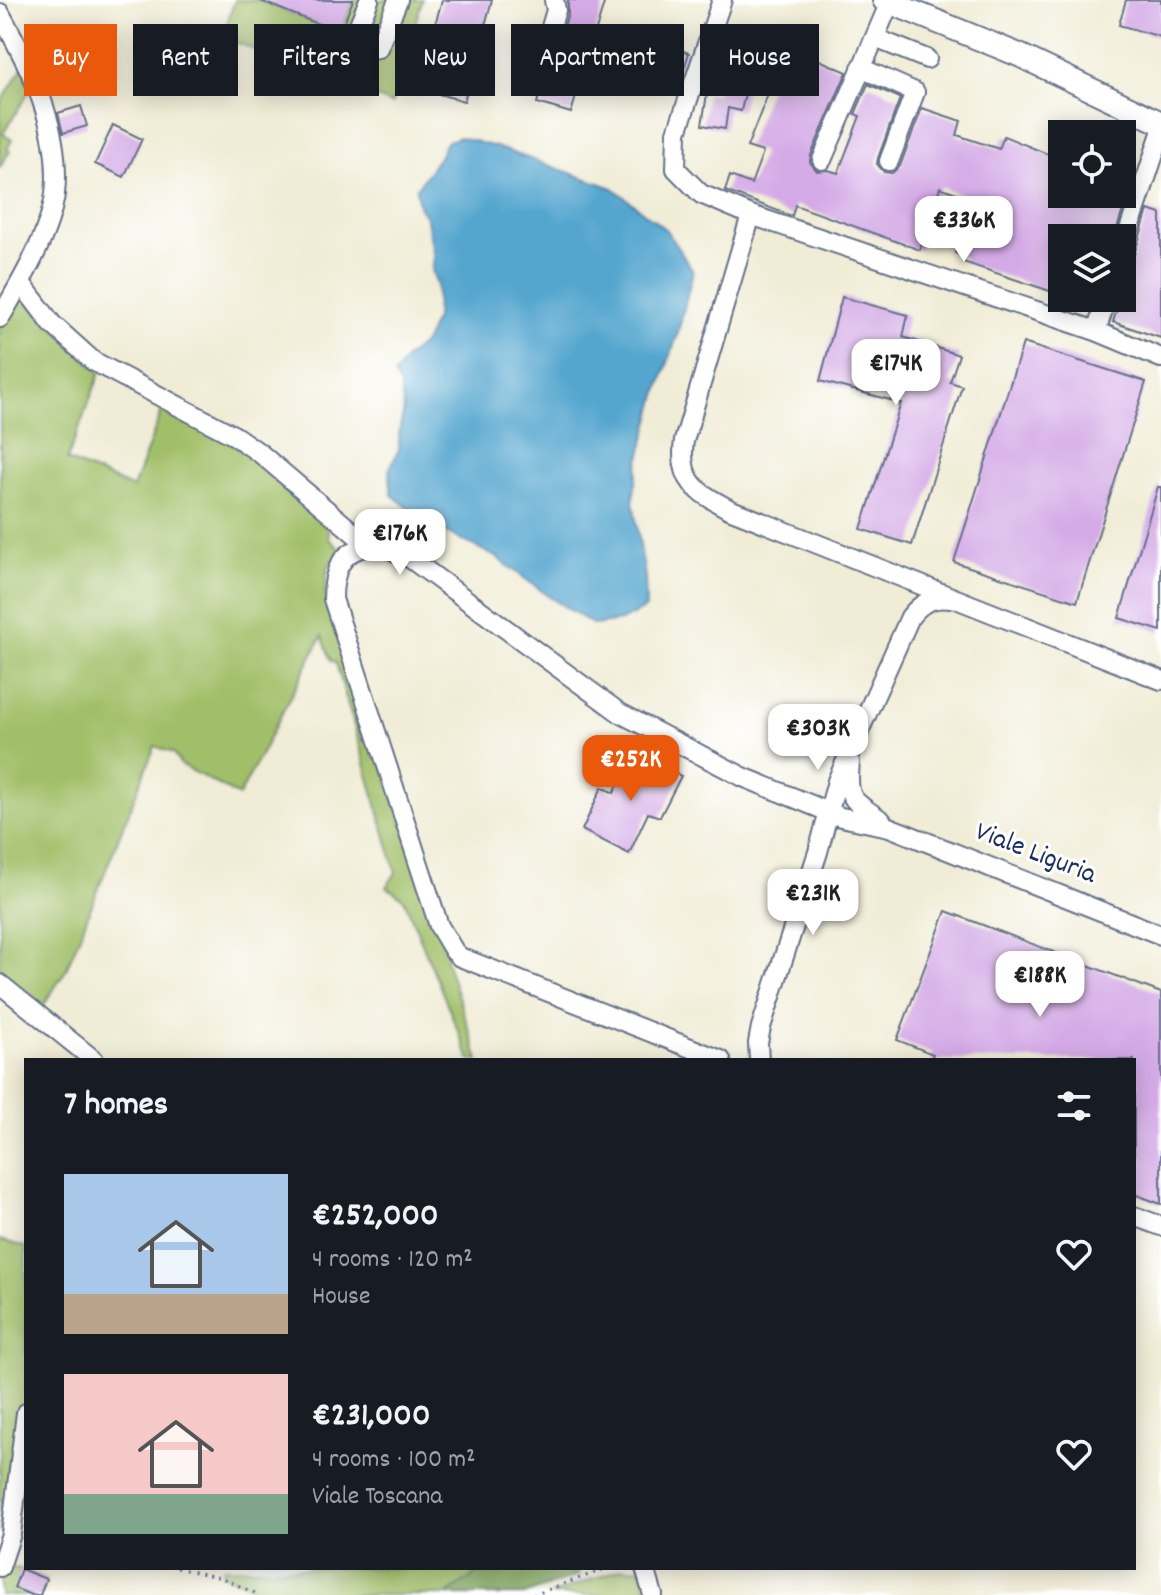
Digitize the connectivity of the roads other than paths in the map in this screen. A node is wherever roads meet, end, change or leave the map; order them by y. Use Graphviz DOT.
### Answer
graph roads {
  1 [pos="369,0"];
  2 [pos="398,0"];
  3 [pos="554,0"];
  4 [pos="722,0"];
  5 [pos="897,3"];
  6 [pos="0,13"];
  7 [pos="552,24"];
  8 [pos="875,38"];
  9 [pos="927,59"];
  10 [pos="861,68"];
  11 [pos="1161,123"];
  12 [pos="1161,133"];
  13 [pos="822,160"];
  14 [pos="889,161"];
  15 [pos="751,215"];
  16 [pos="1131,224"];
  17 [pos="21,283"];
  18 [pos="1102,312"];
  19 [pos="0,318"];
  20 [pos="1096,331"];
  21 [pos="1161,358"];
  22 [pos="369,546"];
  23 [pos="883,570"];
  24 [pos="955,600"];
  25 [pos="910,617"];
  26 [pos="1161,680"];
  27 [pos="851,751"];
  28 [pos="828,812"];
  29 [pos="889,827"];
  30 [pos="1161,935"];
  31 [pos="0,984"];
  32 [pos="92,1058"];
  33 [pos="716,1058"];
  34 [pos="759,1058"];
  35 [pos="1136,1217"];
  36 [pos="1161,1226"];
  37 [pos="24,1429"];
  38 [pos="0,1567"];
  39 [pos="646,1570"];
  40 [pos="653,1595"];
  1 -- 2 [label="street"];
  3 -- 7 [label="street"];
  4 -- 15 [label="street"];
  5 -- 8 [label="street"];
  5 -- 11 [label="main road"];
  6 -- 17 [label="street"];
  8 -- 9 [label="street"];
  8 -- 10 [label="street"];
  10 -- 13 [label="street"];
  10 -- 14 [label="street"];
  12 -- 16 [label="street"];
  15 -- 20 [label="street"];
  15 -- 23 [label="street"];
  17 -- 19 [label="street"];
  17 -- 22 [label="street"];
  18 -- 20 [label="street"];
  20 -- 21 [label="street"];
  22 -- 28 [label="street"];
  22 -- 33 [label="street"];
  23 -- 24 [label="street"];
  23 -- 25 [label="street"];
  24 -- 25 [label="street"];
  24 -- 26 [label="street"];
  25 -- 27 [label="street"];
  27 -- 28 [label="street"];
  27 -- 29 [label="street"];
  28 -- 29 [label="street"];
  28 -- 34 [label="street"];
  29 -- 30 [label="street, Viale Liguria"];
  31 -- 32 [label="street"];
  35 -- 36 [label="street"];
  37 -- 38 [label="street"];
  39 -- 40 [label="street"];
}
